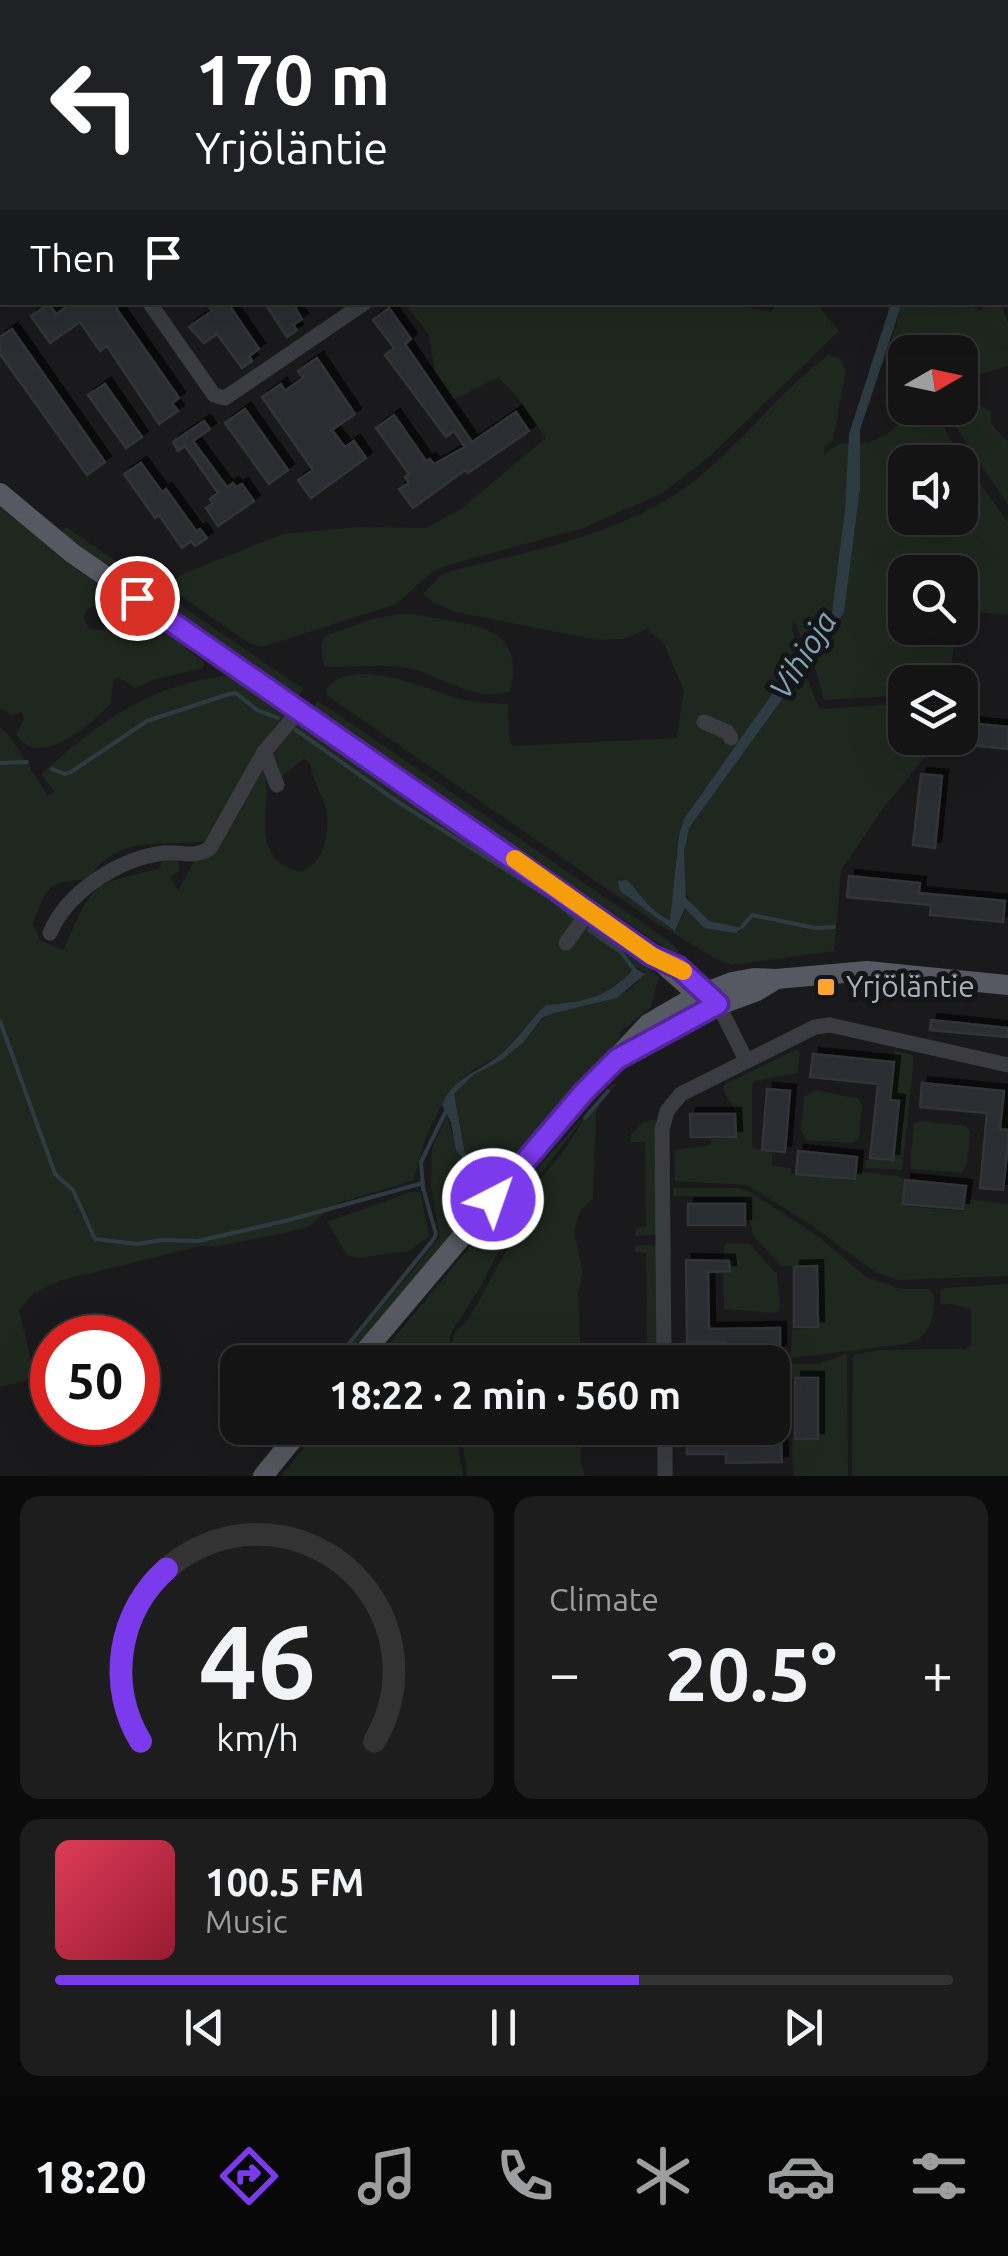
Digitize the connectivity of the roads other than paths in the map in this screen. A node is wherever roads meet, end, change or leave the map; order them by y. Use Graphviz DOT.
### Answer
graph roads {
  1 [pos="151,305"];
  2 [pos="362,305"];
  3 [pos="0,493"];
  4 [pos="299,711"];
  5 [pos="704,722"];
  6 [pos="731,738"];
  7 [pos="264,752"];
  8 [pos="277,785"];
  9 [pos="590,910"];
  10 [pos="50,934"];
  11 [pos="566,943"];
  12 [pos="1008,984"];
  13 [pos="708,997"];
  14 [pos="746,1060"];
  15 [pos="1008,1065"];
  16 [pos="370,1345"];
  17 [pos="664,1345"];
  18 [pos="288,1445"];
  19 [pos="665,1445"];
  20 [pos="262,1476"];
  21 [pos="666,1476"];
  1 -- 2 [label="street"];
  3 -- 4 [label="main road"];
  4 -- 7 [label="street"];
  4 -- 9 [label="main road"];
  5 -- 6 [label="street"];
  7 -- 8 [label="street"];
  7 -- 10 [label="street"];
  9 -- 11 [label="street"];
  9 -- 13 [label="main road"];
  12 -- 13 [label="main road"];
  13 -- 14 [label="street"];
  13 -- 16 [label="main road"];
  14 -- 15 [label="street"];
  14 -- 17 [label="street"];
  18 -- 20 [label="main road"];
  19 -- 21 [label="street"];
}
